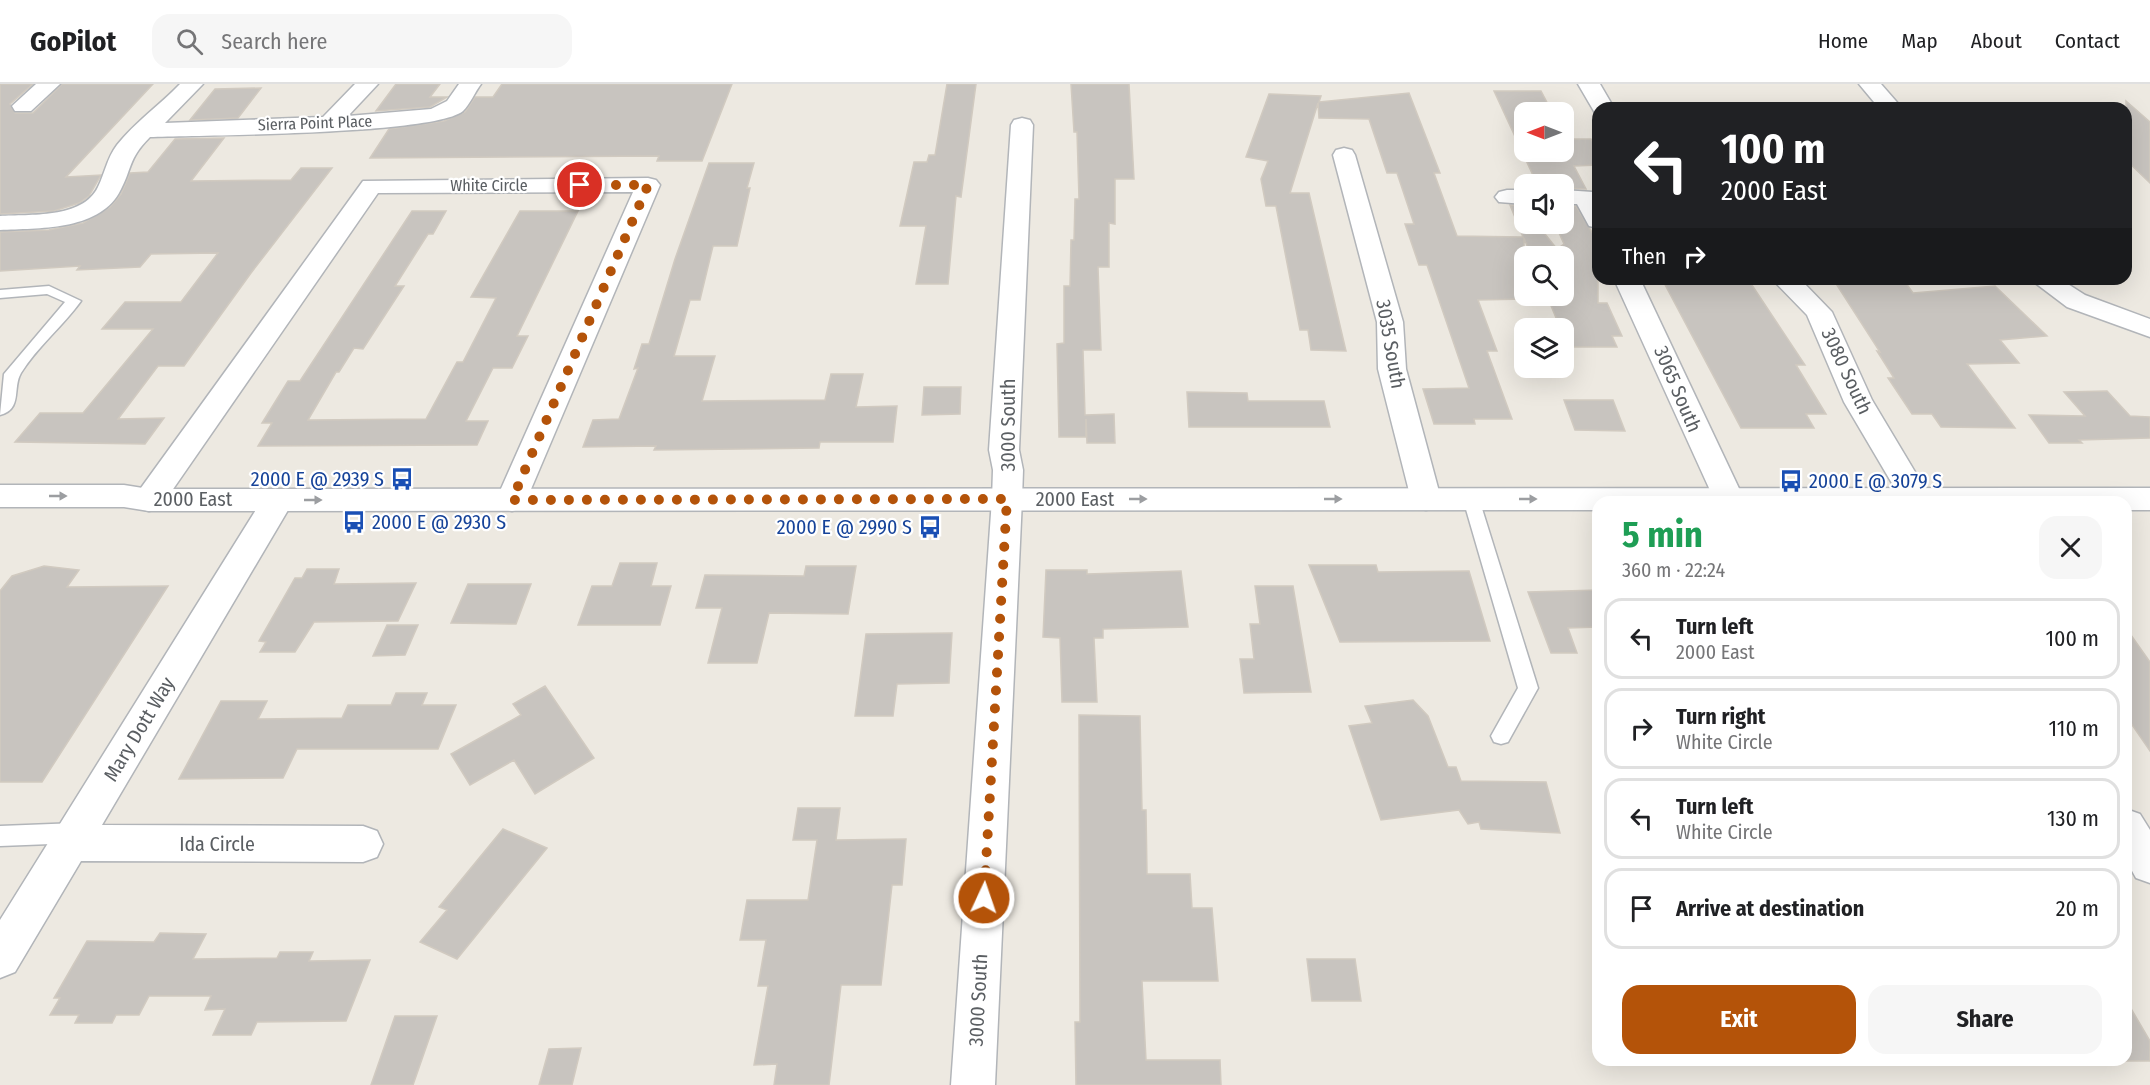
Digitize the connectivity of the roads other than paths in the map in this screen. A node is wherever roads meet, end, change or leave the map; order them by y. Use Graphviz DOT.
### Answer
graph roads {
  1 [pos="49,84"];
  2 [pos="192,84"];
  3 [pos="367,84"];
  4 [pos="471,84"];
  5 [pos="1589,84"];
  6 [pos="1870,84"];
  7 [pos="1600,102"];
  8 [pos="1886,102"];
  9 [pos="23,106"];
  10 [pos="330,123"];
  11 [pos="1022,125"];
  12 [pos="145,130"];
  13 [pos="1344,155"];
  14 [pos="1574,197"];
  15 [pos="1592,210"];
  16 [pos="0,223"];
  17 [pos="1630,285"];
  18 [pos="1791,285"];
  19 [pos="2052,285"];
  20 [pos="0,294"];
  21 [pos="2150,329"];
  22 [pos="0,410"];
  23 [pos="0,496"];
  24 [pos="1728,496"];
  25 [pos="1914,496"];
  26 [pos="1007,499"];
  27 [pos="1426,499"];
  28 [pos="1471,499"];
  29 [pos="1592,499"];
  30 [pos="2132,499"];
  31 [pos="2150,499"];
  32 [pos="149,500"];
  33 [pos="278,500"];
  34 [pos="512,500"];
  35 [pos="1501,736"];
  36 [pos="0,836"];
  37 [pos="2132,836"];
  38 [pos="74,838"];
  39 [pos="363,844"];
  40 [pos="2150,865"];
  41 [pos="0,958"];
  42 [pos="973,1085"];
  1 -- 9 [label="street"];
  2 -- 12 [label="street"];
  3 -- 10 [label="street"];
  4 -- 10 [label="street, Sierra Point Place"];
  5 -- 7 [label="street"];
  6 -- 8 [label="street"];
  10 -- 12 [label="street, Sierra Point Place"];
  11 -- 26 [label="street, 3000 South"];
  12 -- 16 [label="street"];
  13 -- 27 [label="street, 3035 South"];
  14 -- 15 [label="street"];
  17 -- 24 [label="street, 3065 South"];
  18 -- 25 [label="street, 3080 South"];
  19 -- 21 [label="street"];
  20 -- 22 [label="lane"];
  23 -- 32 [label="street, 2000 East, one-way"];
  26 -- 27 [label="street, 2000 East, one-way"];
  26 -- 34 [label="street, 2000 East"];
  26 -- 42 [label="street, 3000 South"];
  27 -- 28 [label="street, 2000 East"];
  28 -- 29 [label="street, 2000 East, one-way"];
  28 -- 35 [label="lane"];
  30 -- 31 [label="street, 2000 East"];
  32 -- 33 [label="street, 2000 East"];
  32 -- 34 [label="street, White Circle"];
  33 -- 34 [label="street, 2000 East, one-way"];
  33 -- 38 [label="street, Mary Dott Way"];
  36 -- 38 [label="lane"];
  37 -- 40 [label="street"];
  38 -- 39 [label="street, Ida Circle"];
  38 -- 41 [label="street, Mary Dott Way"];
}
